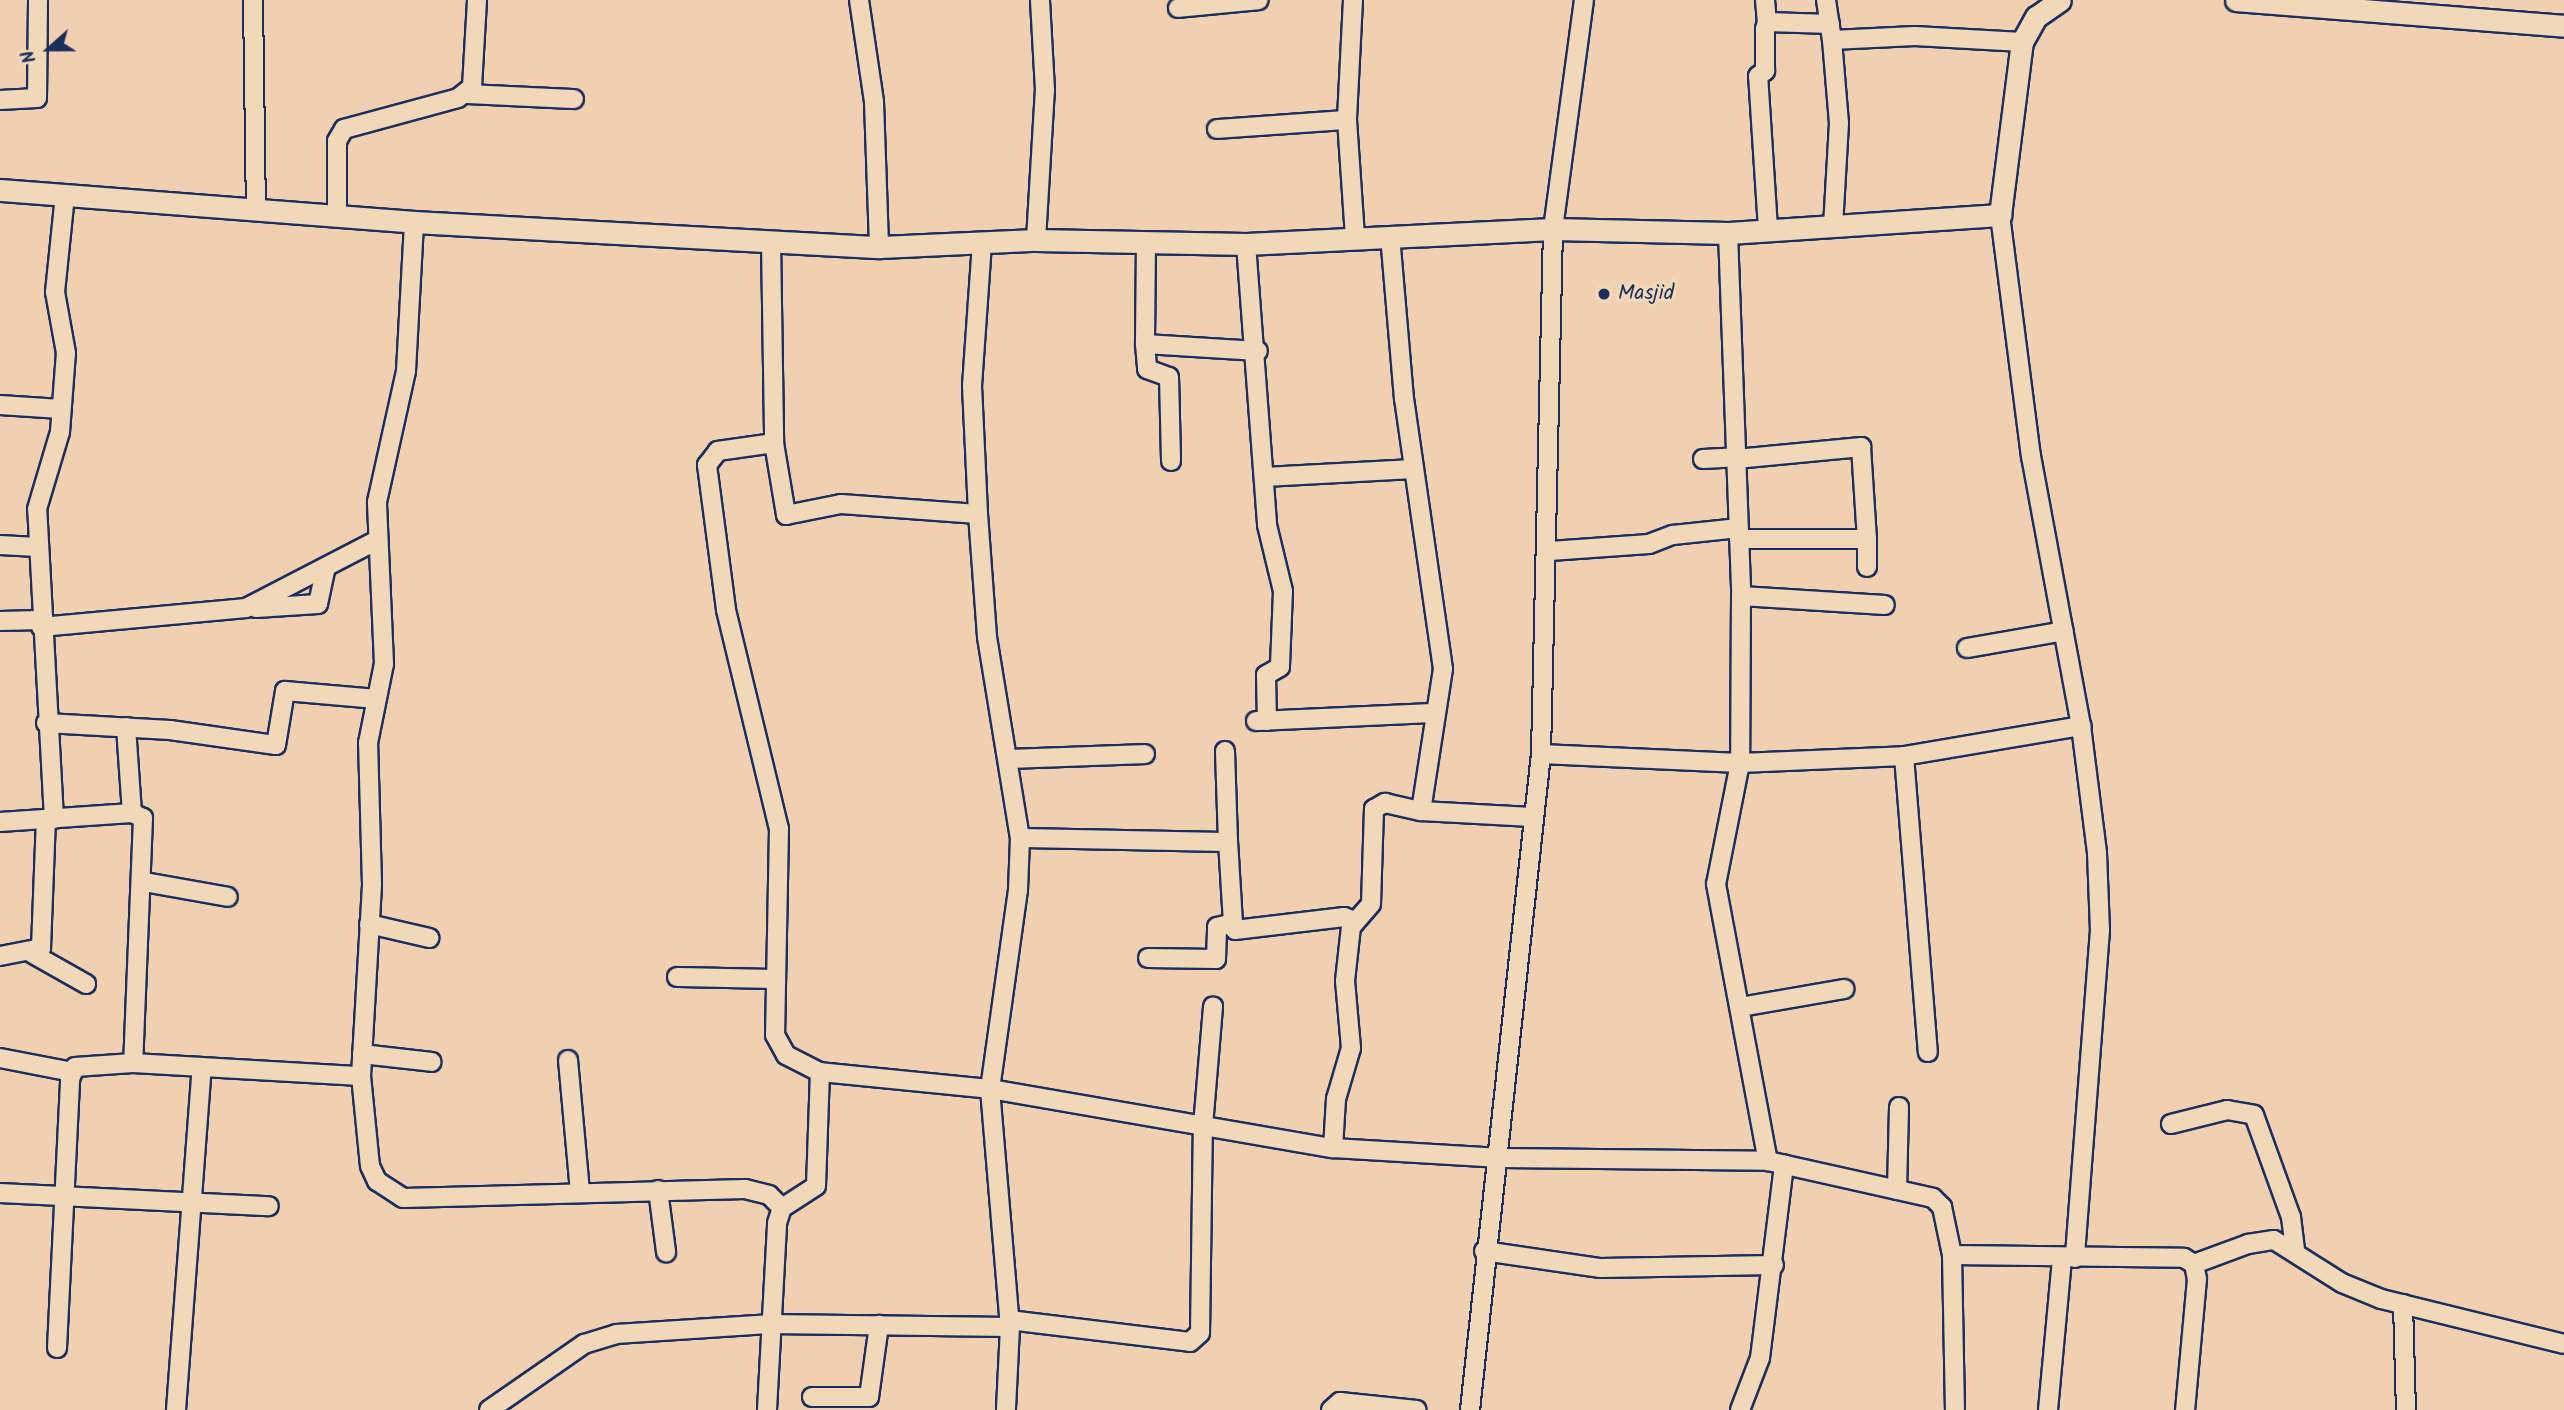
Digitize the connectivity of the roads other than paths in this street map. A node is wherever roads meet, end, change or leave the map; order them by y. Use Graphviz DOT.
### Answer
graph roads {
  1 [pos="38,0"];
  2 [pos="253,0"];
  3 [pos="477,0"];
  4 [pos="859,0"];
  5 [pos="1040,0"];
  6 [pos="1259,0"];
  7 [pos="1353,0"];
  8 [pos="1584,0"];
  9 [pos="1765,0"];
  10 [pos="1826,0"];
  11 [pos="2060,0"];
  12 [pos="2236,0"];
  13 [pos="1198,3"];
  14 [pos="1178,8"];
  15 [pos="1767,22"];
  16 [pos="2564,26"];
  17 [pos="1831,32"];
  18 [pos="2022,43"];
  19 [pos="466,94"];
  20 [pos="574,99"];
  21 [pos="0,100"];
  22 [pos="1346,120"];
  23 [pos="1217,129"];
  24 [pos="0,190"];
  25 [pos="65,196"];
  26 [pos="256,206"];
  27 [pos="337,214"];
  28 [pos="2000,215"];
  29 [pos="414,222"];
  30 [pos="1833,226"];
  31 [pos="1553,229"];
  32 [pos="1768,229"];
  33 [pos="1728,233"];
  34 [pos="1355,236"];
  35 [pos="1390,237"];
  36 [pos="1036,240"];
  37 [pos="771,241"];
  38 [pos="982,243"];
  39 [pos="1146,244"];
  40 [pos="1246,244"];
  41 [pos="879,247"];
  42 [pos="1145,344"];
  43 [pos="1258,351"];
  44 [pos="0,405"];
  45 [pos="61,409"];
  46 [pos="774,443"];
  47 [pos="1736,458"];
  48 [pos="1703,459"];
  49 [pos="1171,461"];
  50 [pos="1414,469"];
  51 [pos="1264,477"];
  52 [pos="978,514"];
  53 [pos="1739,533"];
  54 [pos="1867,539"];
  55 [pos="377,540"];
  56 [pos="0,545"];
  57 [pos="37,547"];
  58 [pos="1550,551"];
  59 [pos="1867,568"];
  60 [pos="324,570"];
  61 [pos="1741,596"];
  62 [pos="1885,605"];
  63 [pos="246,608"];
  64 [pos="0,621"];
  65 [pos="41,623"];
  66 [pos="2064,631"];
  67 [pos="1967,648"];
  68 [pos="377,699"];
  69 [pos="1434,713"];
  70 [pos="46,723"];
  71 [pos="2081,726"];
  72 [pos="126,727"];
  73 [pos="1226,751"];
  74 [pos="1145,754"];
  75 [pos="1541,754"];
  76 [pos="1904,756"];
  77 [pos="1011,759"];
  78 [pos="1740,763"];
  79 [pos="1421,811"];
  80 [pos="132,813"];
  81 [pos="1532,817"];
  82 [pos="50,819"];
  83 [pos="0,822"];
  84 [pos="1020,838"];
  85 [pos="1228,842"];
  86 [pos="144,882"];
  87 [pos="228,897"];
  88 [pos="1355,921"];
  89 [pos="1233,923"];
  90 [pos="369,924"];
  91 [pos="429,938"];
  92 [pos="33,954"];
  93 [pos="0,956"];
  94 [pos="1148,958"];
  95 [pos="677,977"];
  96 [pos="776,979"];
  97 [pos="86,984"];
  98 [pos="1844,989"];
  99 [pos="1213,1006"];
  100 [pos="1741,1007"];
  101 [pos="1928,1052"];
  102 [pos="362,1054"];
  103 [pos="0,1058"];
  104 [pos="568,1060"];
  105 [pos="432,1062"];
  106 [pos="134,1063"];
  107 [pos="202,1067"];
  108 [pos="72,1072"];
  109 [pos="820,1072"];
  110 [pos="361,1076"];
  111 [pos="990,1089"];
  112 [pos="1899,1107"];
  113 [pos="2171,1124"];
  114 [pos="1203,1126"];
  115 [pos="1334,1148"];
  116 [pos="1501,1158"];
  117 [pos="1776,1163"];
  118 [pos="659,1190"];
  119 [pos="1897,1190"];
  120 [pos="580,1191"];
  121 [pos="0,1193"];
  122 [pos="67,1193"];
  123 [pos="190,1201"];
  124 [pos="269,1206"];
  125 [pos="782,1208"];
  126 [pos="1484,1251"];
  127 [pos="2295,1251"];
  128 [pos="666,1252"];
  129 [pos="1952,1255"];
  130 [pos="2068,1258"];
  131 [pos="2194,1264"];
  132 [pos="1774,1265"];
  133 [pos="2403,1304"];
  134 [pos="769,1324"];
  135 [pos="1010,1324"];
  136 [pos="879,1325"];
  137 [pos="2564,1344"];
  138 [pos="57,1348"];
  139 [pos="812,1397"];
  140 [pos="176,1410"];
  141 [pos="489,1410"];
  142 [pos="768,1410"];
  143 [pos="1006,1410"];
  144 [pos="1331,1410"];
  145 [pos="1417,1410"];
  146 [pos="1470,1410"];
  147 [pos="1740,1410"];
  148 [pos="1955,1410"];
  149 [pos="2048,1410"];
  150 [pos="2185,1410"];
  151 [pos="2406,1410"];
  1 -- 21 [label="street"];
  2 -- 26 [label="street"];
  3 -- 19 [label="street"];
  4 -- 41 [label="street"];
  5 -- 36 [label="street"];
  6 -- 13 [label="street"];
  7 -- 22 [label="street"];
  8 -- 31 [label="street"];
  9 -- 15 [label="street"];
  10 -- 17 [label="street"];
  11 -- 18 [label="street"];
  12 -- 16 [label="street"];
  13 -- 14 [label="street"];
  15 -- 17 [label="street"];
  15 -- 32 [label="street"];
  17 -- 18 [label="street"];
  17 -- 30 [label="street"];
  18 -- 28 [label="street"];
  19 -- 20 [label="street"];
  19 -- 27 [label="street"];
  22 -- 23 [label="street"];
  22 -- 34 [label="street"];
  24 -- 25 [label="street"];
  25 -- 26 [label="street"];
  25 -- 45 [label="street"];
  26 -- 27 [label="street"];
  27 -- 29 [label="street"];
  28 -- 30 [label="street"];
  28 -- 66 [label="street"];
  29 -- 37 [label="street"];
  29 -- 55 [label="street"];
  30 -- 32 [label="street"];
  31 -- 33 [label="street"];
  31 -- 35 [label="street"];
  31 -- 58 [label="street"];
  32 -- 33 [label="street"];
  33 -- 47 [label="street"];
  34 -- 35 [label="street"];
  34 -- 40 [label="street"];
  35 -- 50 [label="street"];
  36 -- 38 [label="street"];
  36 -- 39 [label="street"];
  37 -- 41 [label="street"];
  37 -- 46 [label="street"];
  38 -- 41 [label="street"];
  38 -- 52 [label="street"];
  39 -- 40 [label="street"];
  39 -- 42 [label="street"];
  40 -- 43 [label="street"];
  42 -- 43 [label="street"];
  42 -- 49 [label="street"];
  43 -- 51 [label="street"];
  44 -- 45 [label="street"];
  45 -- 57 [label="street"];
  46 -- 52 [label="street"];
  46 -- 96 [label="street"];
  47 -- 48 [label="street"];
  47 -- 53 [label="street"];
  47 -- 54 [label="street"];
  50 -- 51 [label="street"];
  50 -- 69 [label="street"];
  51 -- 69 [label="street"];
  52 -- 77 [label="street"];
  53 -- 54 [label="street"];
  53 -- 58 [label="street"];
  53 -- 61 [label="street"];
  54 -- 59 [label="street"];
  55 -- 60 [label="street"];
  55 -- 68 [label="street"];
  56 -- 57 [label="street"];
  57 -- 65 [label="street"];
  58 -- 75 [label="street"];
  60 -- 63 [label="street"];
  60 -- 63 [label="street"];
  61 -- 62 [label="street"];
  61 -- 78 [label="street"];
  63 -- 65 [label="street"];
  64 -- 65 [label="street"];
  65 -- 70 [label="street"];
  66 -- 67 [label="street"];
  66 -- 71 [label="street"];
  68 -- 72 [label="street"];
  68 -- 90 [label="street"];
  69 -- 79 [label="street"];
  70 -- 72 [label="street"];
  70 -- 82 [label="street"];
  71 -- 76 [label="street"];
  71 -- 130 [label="street"];
  72 -- 80 [label="street"];
  73 -- 85 [label="street"];
  74 -- 77 [label="street"];
  75 -- 78 [label="street"];
  75 -- 81 [label="street"];
  76 -- 78 [label="street"];
  76 -- 101 [label="street"];
  77 -- 84 [label="street"];
  78 -- 100 [label="street"];
  79 -- 81 [label="street"];
  79 -- 88 [label="street"];
  80 -- 82 [label="street"];
  80 -- 86 [label="street"];
  81 -- 116 [label="street"];
  82 -- 83 [label="street"];
  82 -- 92 [label="street"];
  84 -- 85 [label="street"];
  84 -- 111 [label="street"];
  85 -- 89 [label="street"];
  86 -- 87 [label="street"];
  86 -- 106 [label="street"];
  88 -- 89 [label="street"];
  88 -- 115 [label="street"];
  89 -- 94 [label="street"];
  90 -- 91 [label="street"];
  90 -- 102 [label="street"];
  92 -- 93 [label="street"];
  92 -- 97 [label="street"];
  95 -- 96 [label="street"];
  96 -- 109 [label="street"];
  98 -- 100 [label="street"];
  99 -- 114 [label="street"];
  100 -- 117 [label="street"];
  102 -- 105 [label="street"];
  102 -- 110 [label="street"];
  103 -- 108 [label="street"];
  104 -- 120 [label="street"];
  106 -- 107 [label="street"];
  106 -- 108 [label="street"];
  107 -- 110 [label="street"];
  107 -- 123 [label="street"];
  108 -- 122 [label="street"];
  109 -- 111 [label="street"];
  109 -- 125 [label="street"];
  110 -- 120 [label="street"];
  111 -- 114 [label="street"];
  111 -- 135 [label="street"];
  112 -- 119 [label="street"];
  113 -- 127 [label="street"];
  114 -- 115 [label="street"];
  114 -- 135 [label="street"];
  115 -- 116 [label="street"];
  116 -- 117 [label="street"];
  116 -- 126 [label="street"];
  117 -- 119 [label="street"];
  117 -- 132 [label="street"];
  118 -- 120 [label="street"];
  118 -- 125 [label="street"];
  118 -- 128 [label="street"];
  119 -- 129 [label="street"];
  121 -- 122 [label="street"];
  122 -- 123 [label="street"];
  122 -- 138 [label="street"];
  123 -- 124 [label="street"];
  123 -- 140 [label="street"];
  125 -- 134 [label="street"];
  126 -- 132 [label="street"];
  126 -- 146 [label="street"];
  127 -- 131 [label="street"];
  127 -- 133 [label="street"];
  129 -- 130 [label="street"];
  129 -- 148 [label="street"];
  130 -- 131 [label="street"];
  130 -- 149 [label="street"];
  131 -- 150 [label="street"];
  132 -- 147 [label="street"];
  133 -- 137 [label="street"];
  133 -- 151 [label="street"];
  134 -- 136 [label="street"];
  134 -- 141 [label="street"];
  134 -- 142 [label="street"];
  135 -- 136 [label="street"];
  135 -- 143 [label="street"];
  136 -- 139 [label="street"];
  144 -- 145 [label="street"];
}
